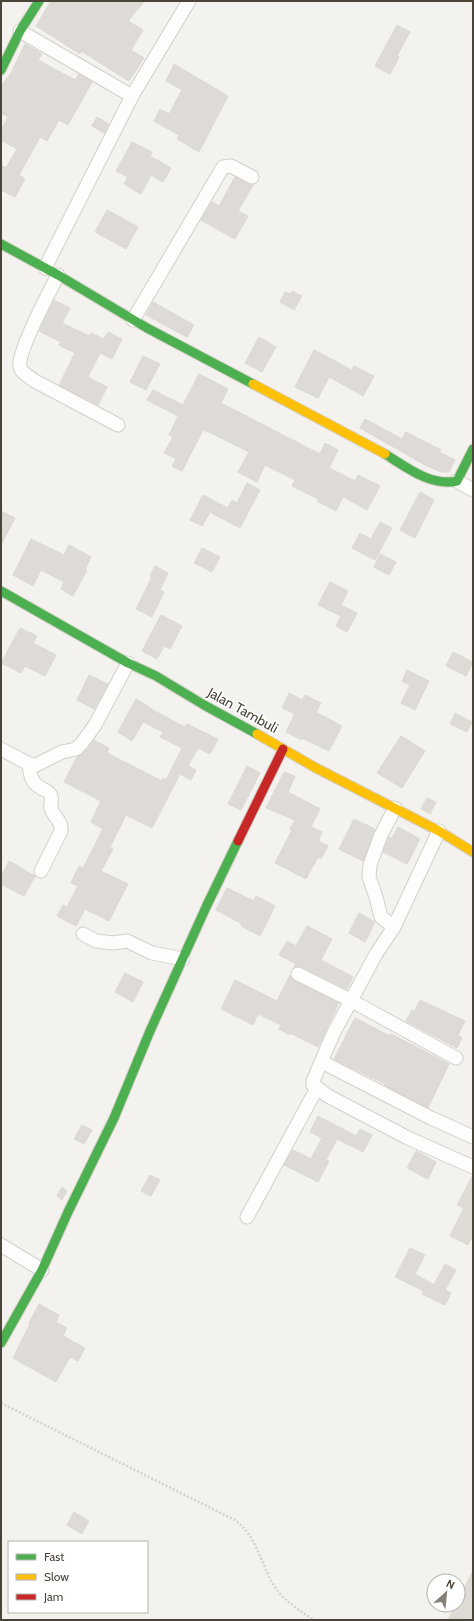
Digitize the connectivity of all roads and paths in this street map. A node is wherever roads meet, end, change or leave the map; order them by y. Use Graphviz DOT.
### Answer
graph roads {
  1 [pos="39,1"];
  2 [pos="189,1"];
  3 [pos="20,31"];
  4 [pos="1,70"];
  5 [pos="132,96"];
  6 [pos="252,177"];
  7 [pos="1,244"];
  8 [pos="46,268"];
  9 [pos="58,275"];
  10 [pos="133,320"];
  11 [pos="118,425"];
  12 [pos="473,450"];
  13 [pos="457,481"];
  14 [pos="473,490"];
  15 [pos="1,591"];
  16 [pos="128,663"];
  17 [pos="1,749"];
  18 [pos="283,749"];
  19 [pos="29,764"];
  20 [pos="395,808"];
  21 [pos="439,831"];
  22 [pos="473,852"];
  23 [pos="41,871"];
  24 [pos="394,927"];
  25 [pos="83,934"];
  26 [pos="183,959"];
  27 [pos="298,974"];
  28 [pos="352,1001"];
  29 [pos="456,1058"];
  30 [pos="322,1062"];
  31 [pos="317,1088"];
  32 [pos="473,1137"];
  33 [pos="473,1167"];
  34 [pos="247,1217"];
  35 [pos="1,1245"];
  36 [pos="42,1270"];
  37 [pos="1,1343"];
  38 [pos="1,1403"];
  39 [pos="314,1620"];
  1 -- 3 [label="street"];
  2 -- 5 [label="street"];
  3 -- 4 [label="street"];
  3 -- 5 [label="street"];
  5 -- 8 [label="street"];
  6 -- 10 [label="street"];
  7 -- 8 [label="street"];
  8 -- 9 [label="street"];
  9 -- 10 [label="street"];
  9 -- 11 [label="street"];
  10 -- 13 [label="street"];
  12 -- 13 [label="street"];
  13 -- 14 [label="street"];
  15 -- 16 [label="street, Jalan Tambuli"];
  16 -- 18 [label="street, Jalan Tambuli"];
  16 -- 19 [label="street"];
  17 -- 19 [label="street"];
  18 -- 20 [label="street, Jalan Tambuli"];
  18 -- 26 [label="street"];
  19 -- 23 [label="street"];
  20 -- 21 [label="street, Jalan Tambuli"];
  20 -- 24 [label="street"];
  21 -- 22 [label="street, Jalan Tambuli"];
  21 -- 24 [label="street"];
  24 -- 28 [label="street"];
  25 -- 26 [label="street"];
  26 -- 36 [label="street"];
  27 -- 28 [label="street"];
  28 -- 29 [label="street"];
  28 -- 30 [label="street"];
  30 -- 31 [label="street"];
  30 -- 32 [label="street"];
  31 -- 33 [label="street"];
  31 -- 34 [label="street"];
  35 -- 36 [label="street"];
  36 -- 37 [label="street"];
  38 -- 39 [label="path"];
}
